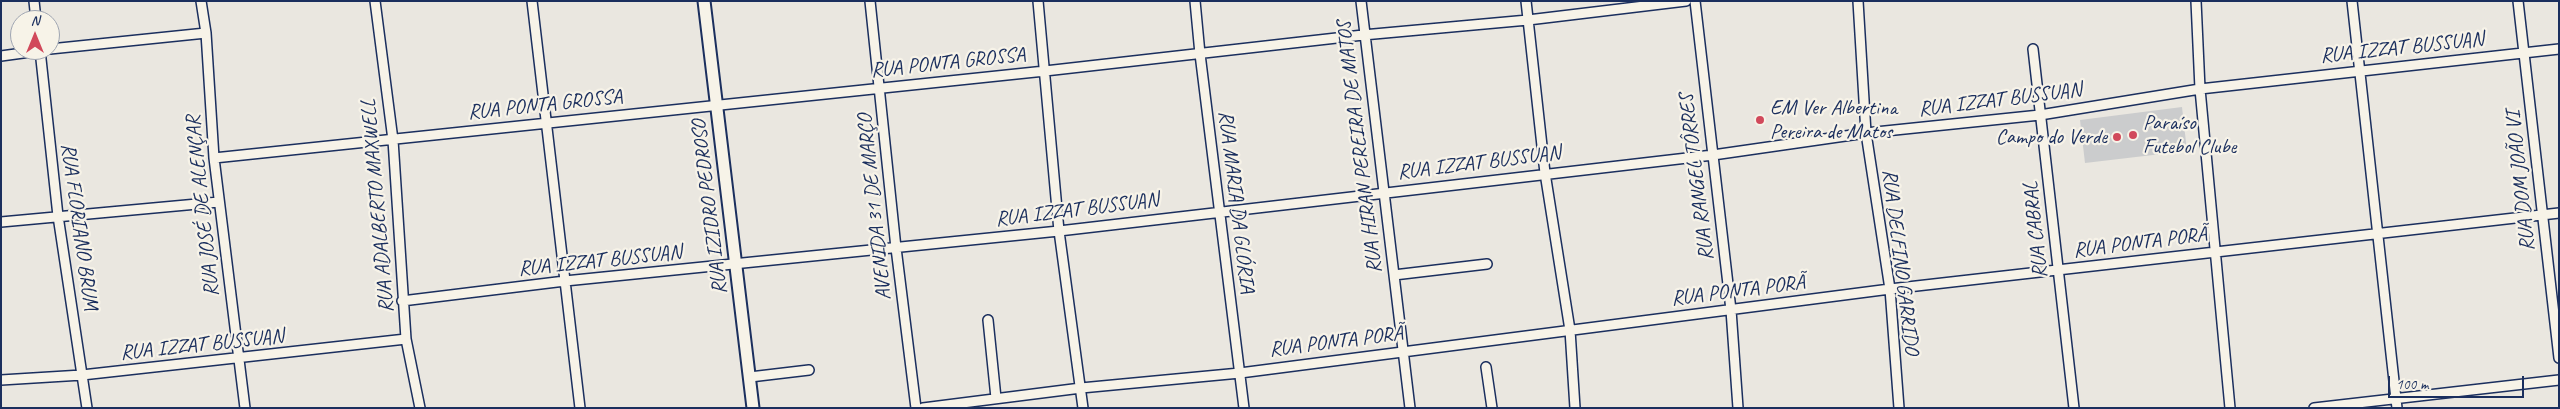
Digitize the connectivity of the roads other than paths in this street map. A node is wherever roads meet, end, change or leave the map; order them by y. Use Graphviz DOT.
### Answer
graph roads {
  1 [pos="201,1"];
  2 [pos="375,1"];
  3 [pos="532,1"];
  4 [pos="704,1"];
  5 [pos="870,1"];
  6 [pos="1038,1"];
  7 [pos="1196,1"];
  8 [pos="1360,1"];
  9 [pos="1526,1"];
  10 [pos="1686,1"];
  11 [pos="1694,1"];
  12 [pos="1858,1"];
  13 [pos="2196,1"];
  14 [pos="2352,1"];
  15 [pos="2518,1"];
  16 [pos="1528,20"];
  17 [pos="206,33"];
  18 [pos="1363,35"];
  19 [pos="60,48"];
  20 [pos="2033,49"];
  21 [pos="2559,49"];
  22 [pos="2525,52"];
  23 [pos="1200,54"];
  24 [pos="41,60"];
  25 [pos="2361,69"];
  26 [pos="1045,71"];
  27 [pos="879,88"];
  28 [pos="2200,89"];
  29 [pos="717,105"];
  30 [pos="2040,114"];
  31 [pos="545,122"];
  32 [pos="1866,133"];
  33 [pos="392,140"];
  34 [pos="1713,155"];
  35 [pos="214,158"];
  36 [pos="1545,173"];
  37 [pos="1385,192"];
  38 [pos="219,202"];
  39 [pos="1219,211"];
  40 [pos="2559,213"];
  41 [pos="2542,215"];
  42 [pos="58,216"];
  43 [pos="1,222"];
  44 [pos="1059,231"];
  45 [pos="2379,234"];
  46 [pos="896,248"];
  47 [pos="2215,252"];
  48 [pos="1487,264"];
  49 [pos="736,265"];
  50 [pos="2058,270"];
  51 [pos="1394,275"];
  52 [pos="566,281"];
  53 [pos="1890,289"];
  54 [pos="402,301"];
  55 [pos="1731,310"];
  56 [pos="988,320"];
  57 [pos="1570,330"];
  58 [pos="406,339"];
  59 [pos="1403,351"];
  60 [pos="2559,358"];
  61 [pos="237,360"];
  62 [pos="1486,367"];
  63 [pos="809,370"];
  64 [pos="1239,372"];
  65 [pos="82,375"];
  66 [pos="750,377"];
  67 [pos="1,380"];
  68 [pos="2559,380"];
  69 [pos="1081,388"];
  70 [pos="996,398"];
  71 [pos="2396,403"];
  72 [pos="87,408"];
  73 [pos="244,408"];
  74 [pos="420,408"];
  75 [pos="580,408"];
  76 [pos="754,408"];
  77 [pos="916,408"];
  78 [pos="922,408"];
  79 [pos="1083,408"];
  80 [pos="1244,408"];
  81 [pos="1410,408"];
  82 [pos="1492,408"];
  83 [pos="1575,408"];
  84 [pos="1738,408"];
  85 [pos="1899,408"];
  86 [pos="2074,408"];
  87 [pos="2230,408"];
  88 [pos="2314,408"];
  1 -- 17 [label="street, RUA JOSÉ DE ALENÇAR"];
  2 -- 33 [label="street, RUA ADALBERTO MAXWELL"];
  3 -- 31 [label="street"];
  4 -- 29 [label="street, RUA IZIDRO PEDROSO"];
  5 -- 27 [label="street, AVENIDA 31 DE MARÇO"];
  6 -- 26 [label="street"];
  7 -- 23 [label="street, RUA MARIA DA GLÓRIA"];
  8 -- 18 [label="street, RUA HIRAN PEREIRA DE MATOS"];
  9 -- 16 [label="street"];
  10 -- 16 [label="street, RUA PONTA GROSSA"];
  11 -- 34 [label="street, RUA RANGEL TÔRRES"];
  12 -- 32 [label="street, RUA DELFINO GARRIDO"];
  13 -- 28 [label="street"];
  14 -- 25 [label="street"];
  15 -- 22 [label="street, RUA DOM JOÃO VI"];
  16 -- 18 [label="street, RUA PONTA GROSSA"];
  16 -- 36 [label="street"];
  17 -- 19 [label="street"];
  17 -- 35 [label="street, RUA JOSÉ DE ALENÇAR"];
  18 -- 23 [label="street, RUA PONTA GROSSA"];
  18 -- 37 [label="street, RUA HIRAN PEREIRA DE MATOS"];
  20 -- 30 [label="street, RUA CABRAL"];
  21 -- 22 [label="street, RUA IZZAT BUSSUAN"];
  22 -- 25 [label="street, RUA IZZAT BUSSUAN"];
  22 -- 41 [label="street, RUA DOM JOÃO VI"];
  23 -- 26 [label="street, RUA PONTA GROSSA"];
  23 -- 39 [label="street, RUA MARIA DA GLÓRIA"];
  24 -- 42 [label="street, RUA FLORIANO BRUM"];
  25 -- 28 [label="street, RUA IZZAT BUSSUAN"];
  25 -- 45 [label="street"];
  26 -- 27 [label="street, RUA PONTA GROSSA"];
  26 -- 44 [label="street"];
  27 -- 29 [label="street, RUA PONTA GROSSA"];
  27 -- 46 [label="street, AVENIDA 31 DE MARÇO"];
  28 -- 30 [label="street, RUA IZZAT BUSSUAN"];
  28 -- 47 [label="street"];
  29 -- 31 [label="street, RUA PONTA GROSSA"];
  29 -- 49 [label="street, RUA IZIDRO PEDROSO"];
  30 -- 32 [label="street, RUA IZZAT BUSSUAN"];
  30 -- 50 [label="street, RUA CABRAL"];
  31 -- 33 [label="street, RUA PONTA GROSSA"];
  31 -- 52 [label="street"];
  32 -- 34 [label="street, RUA IZZAT BUSSUAN"];
  32 -- 53 [label="street, RUA DELFINO GARRIDO"];
  33 -- 35 [label="street, RUA PONTA GROSSA"];
  33 -- 54 [label="street, RUA ADALBERTO MAXWELL"];
  34 -- 36 [label="street, RUA IZZAT BUSSUAN"];
  34 -- 55 [label="street, RUA RANGEL TÔRRES"];
  35 -- 38 [label="street, RUA JOSÉ DE ALENÇAR"];
  36 -- 37 [label="street, RUA IZZAT BUSSUAN"];
  36 -- 57 [label="street"];
  37 -- 39 [label="street, RUA IZZAT BUSSUAN"];
  37 -- 51 [label="street, RUA HIRAN PEREIRA DE MATOS"];
  38 -- 42 [label="street"];
  38 -- 61 [label="street, RUA JOSÉ DE ALENÇAR"];
  39 -- 44 [label="street, RUA IZZAT BUSSUAN"];
  39 -- 64 [label="street, RUA MARIA DA GLÓRIA"];
  40 -- 41 [label="street, RUA PONTA PORÃ"];
  41 -- 45 [label="street, RUA PONTA PORÃ"];
  41 -- 60 [label="street, RUA DOM JOÃO VI"];
  42 -- 43 [label="street"];
  42 -- 65 [label="street, RUA FLORIANO BRUM"];
  44 -- 46 [label="street, RUA IZZAT BUSSUAN"];
  44 -- 69 [label="street"];
  45 -- 47 [label="street, RUA PONTA PORÃ"];
  45 -- 71 [label="street"];
  46 -- 49 [label="street, RUA IZZAT BUSSUAN"];
  46 -- 77 [label="street, AVENIDA 31 DE MARÇO"];
  47 -- 50 [label="street, RUA PONTA PORÃ"];
  47 -- 87 [label="street"];
  48 -- 51 [label="street"];
  49 -- 52 [label="street, RUA IZZAT BUSSUAN"];
  49 -- 66 [label="street, RUA IZIDRO PEDROSO"];
  50 -- 53 [label="street, RUA PONTA PORÃ"];
  50 -- 86 [label="street, RUA CABRAL"];
  51 -- 59 [label="street, RUA HIRAN PEREIRA DE MATOS"];
  52 -- 54 [label="street, RUA IZZAT BUSSUAN"];
  52 -- 75 [label="street"];
  53 -- 55 [label="street, RUA PONTA PORÃ"];
  53 -- 85 [label="street, RUA DELFINO GARRIDO"];
  54 -- 58 [label="street, RUA ADALBERTO MAXWELL"];
  55 -- 57 [label="street, RUA PONTA PORÃ"];
  55 -- 84 [label="street, RUA RANGEL TÔRRES"];
  56 -- 70 [label="street"];
  57 -- 59 [label="street, RUA PONTA PORÃ"];
  57 -- 83 [label="street"];
  58 -- 61 [label="street, RUA IZZAT BUSSUAN"];
  58 -- 74 [label="street, RUA ADALBERTO MAXWELL"];
  59 -- 64 [label="street, RUA PONTA PORÃ"];
  59 -- 81 [label="street, RUA HIRAN PEREIRA DE MATOS"];
  61 -- 65 [label="street, RUA IZZAT BUSSUAN"];
  61 -- 73 [label="street, RUA JOSÉ DE ALENÇAR"];
  62 -- 82 [label="street"];
  63 -- 66 [label="street"];
  64 -- 69 [label="street, RUA PONTA PORÃ"];
  64 -- 80 [label="street, RUA MARIA DA GLÓRIA"];
  65 -- 67 [label="street, RUA IZZAT BUSSUAN"];
  65 -- 72 [label="street, RUA FLORIANO BRUM"];
  66 -- 76 [label="street, RUA IZIDRO PEDROSO"];
  68 -- 71 [label="street"];
  69 -- 70 [label="street, RUA PONTA PORÃ"];
  69 -- 79 [label="street"];
  70 -- 78 [label="street, RUA PONTA PORÃ"];
  71 -- 88 [label="street"];
}
